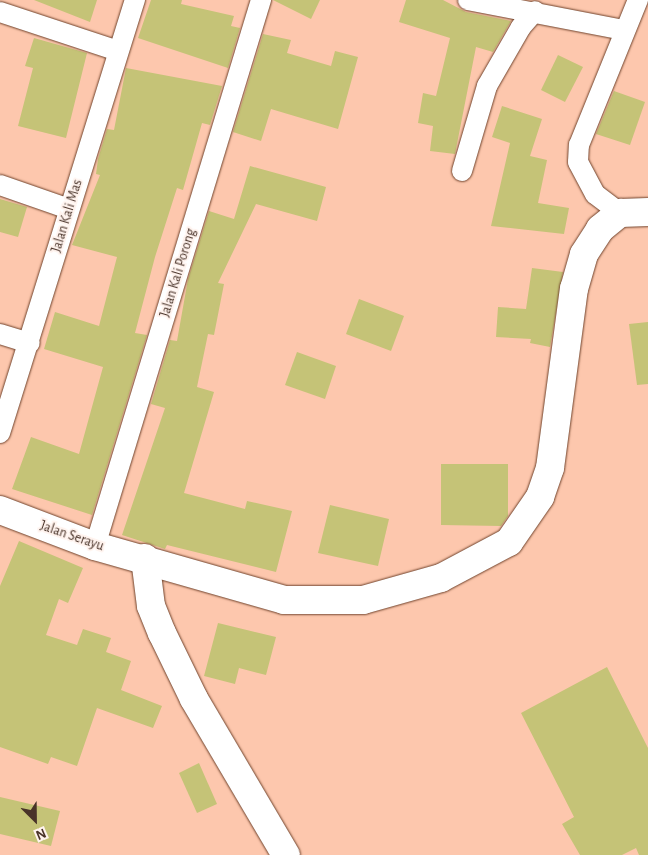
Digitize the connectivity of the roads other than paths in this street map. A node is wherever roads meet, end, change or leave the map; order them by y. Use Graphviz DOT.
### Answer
graph roads {
  1 [pos="136,0"];
  2 [pos="261,0"];
  3 [pos="468,0"];
  4 [pos="638,0"];
  5 [pos="547,9"];
  6 [pos="0,12"];
  7 [pos="624,30"];
  8 [pos="118,51"];
  9 [pos="462,171"];
  10 [pos="0,185"];
  11 [pos="69,209"];
  12 [pos="648,212"];
  13 [pos="620,213"];
  14 [pos="0,334"];
  15 [pos="30,343"];
  16 [pos="0,433"];
  17 [pos="0,510"];
  18 [pos="95,546"];
  19 [pos="145,558"];
  20 [pos="286,855"];
  1 -- 8 [label="street, Jalan Kali Mas"];
  2 -- 18 [label="street, Jalan Kali Porong"];
  3 -- 5 [label="street"];
  4 -- 7 [label="street"];
  5 -- 7 [label="street"];
  5 -- 9 [label="street"];
  6 -- 8 [label="street"];
  7 -- 13 [label="street"];
  8 -- 11 [label="street, Jalan Kali Mas"];
  10 -- 11 [label="street"];
  11 -- 15 [label="street, Jalan Kali Mas"];
  12 -- 13 [label="street"];
  13 -- 19 [label="street, Jalan Serayu"];
  14 -- 15 [label="street"];
  15 -- 16 [label="street, Jalan Kali Mas"];
  17 -- 18 [label="street, Jalan Serayu"];
  18 -- 19 [label="street, Jalan Serayu"];
  19 -- 20 [label="street"];
}
